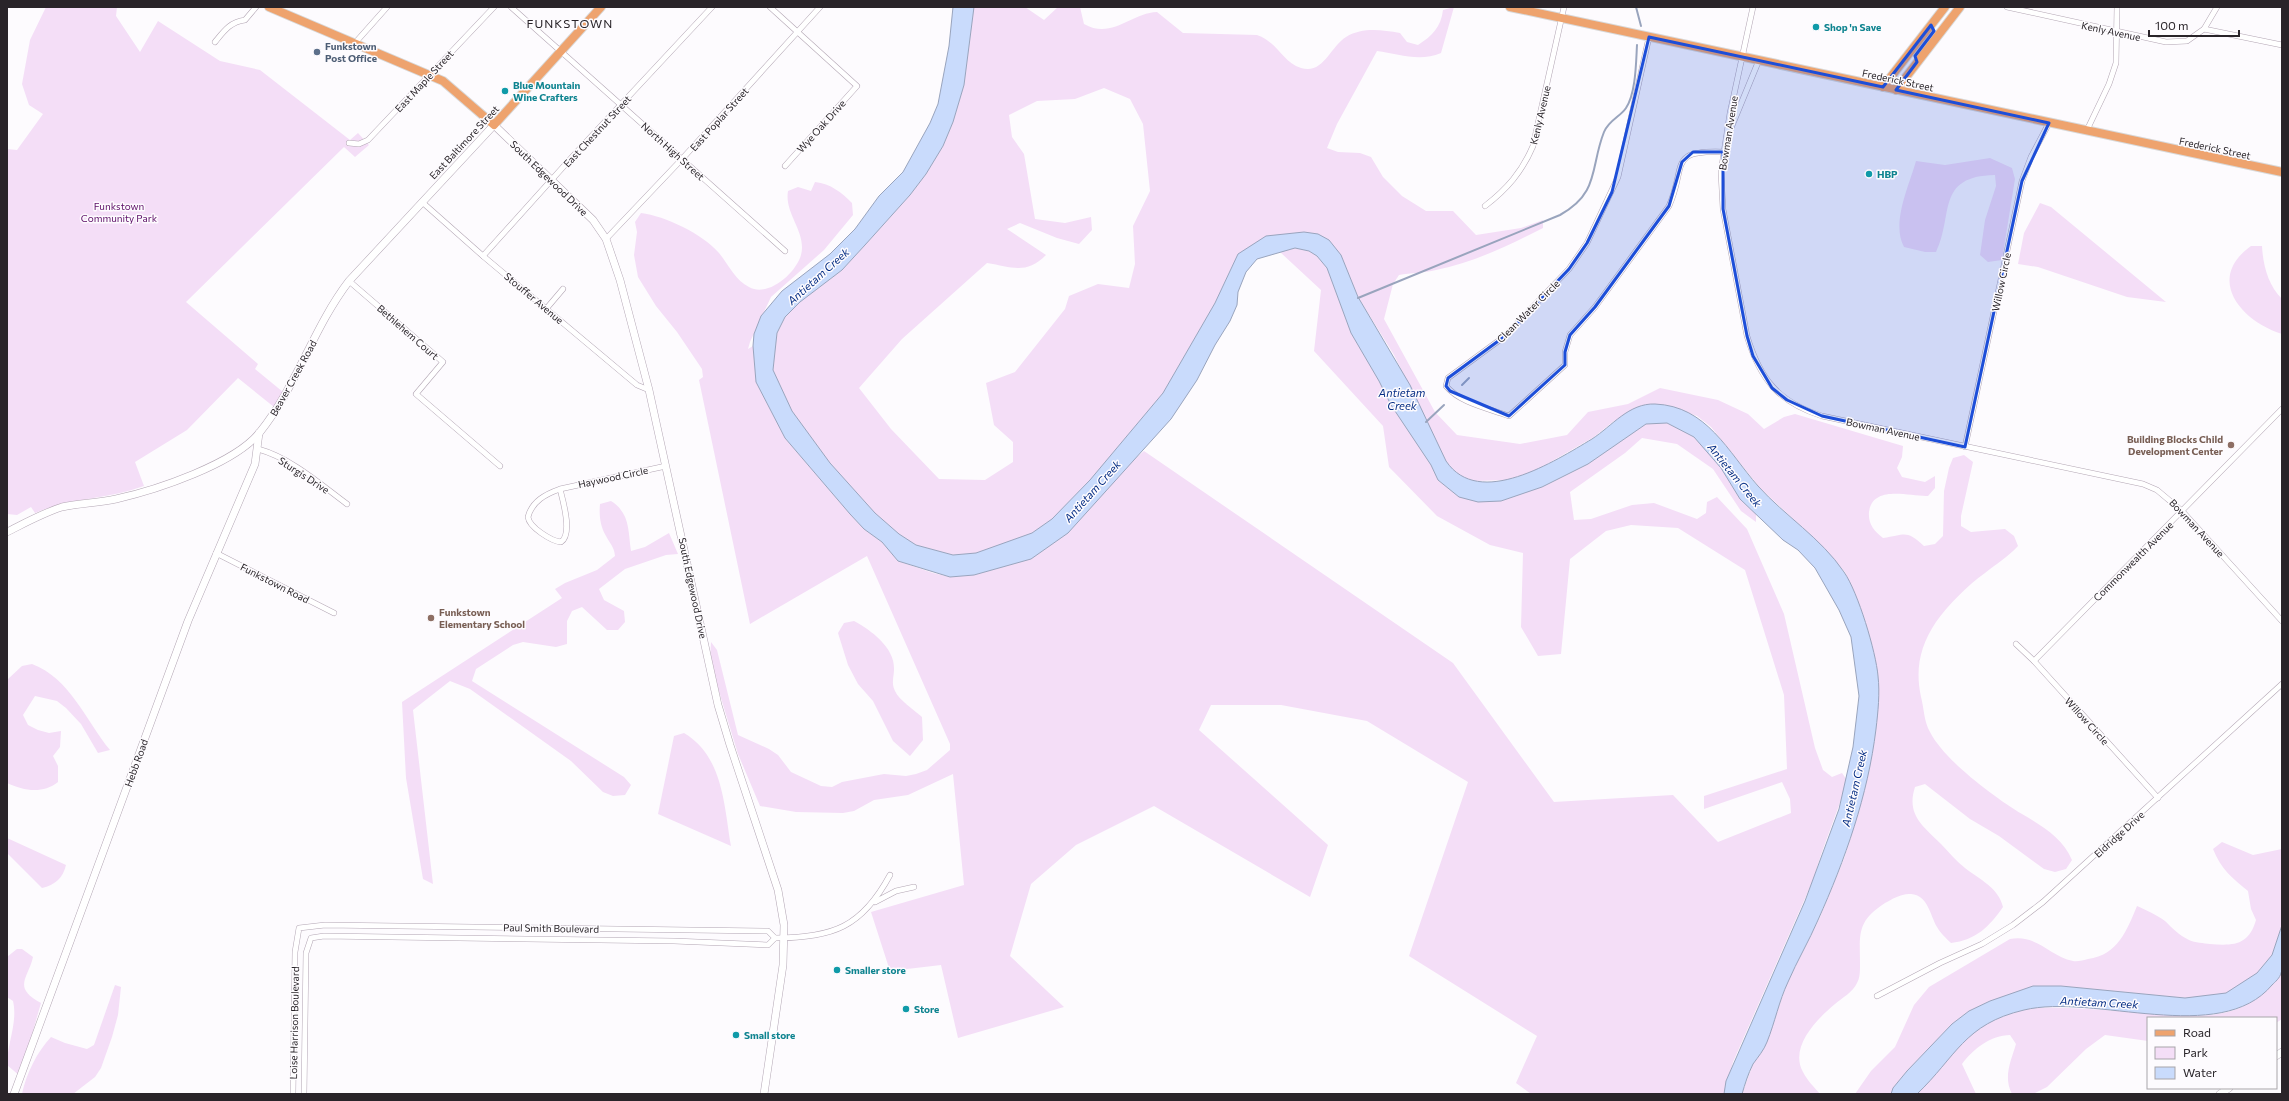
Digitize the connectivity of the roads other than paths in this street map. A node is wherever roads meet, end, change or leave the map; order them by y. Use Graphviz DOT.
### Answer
graph roads {
  1 [pos="256,7"];
  2 [pos="387,7"];
  3 [pos="494,7"];
  4 [pos="511,7"];
  5 [pos="601,7"];
  6 [pos="712,7"];
  7 [pos="770,7"];
  8 [pos="820,7"];
  9 [pos="1510,7"];
  10 [pos="1564,7"];
  11 [pos="1753,7"];
  12 [pos="1945,7"];
  13 [pos="1960,7"];
  14 [pos="2007,7"];
  15 [pos="2117,7"];
  16 [pos="2217,7"];
  17 [pos="273,8"];
  18 [pos="1562,19"];
  19 [pos="1931,25"];
  20 [pos="2204,29"];
  21 [pos="798,32"];
  22 [pos="2118,32"];
  23 [pos="1649,37"];
  24 [pos="215,42"];
  25 [pos="355,43"];
  26 [pos="2282,45"];
  27 [pos="562,52"];
  28 [pos="1743,56"];
  29 [pos="1759,60"];
  30 [pos="1917,62"];
  31 [pos="431,76"];
  32 [pos="1883,87"];
  33 [pos="1896,90"];
  34 [pos="622,105"];
  35 [pos="2049,123"];
  36 [pos="494,125"];
  37 [pos="2087,130"];
  38 [pos="349,142"];
  39 [pos="1724,150"];
  40 [pos="682,159"];
  41 [pos="785,166"];
  42 [pos="2282,172"];
  43 [pos="551,180"];
  44 [pos="422,202"];
  45 [pos="1485,206"];
  46 [pos="606,238"];
  47 [pos="785,251"];
  48 [pos="483,256"];
  49 [pos="349,281"];
  50 [pos="563,289"];
  51 [pos="546,309"];
  52 [pos="649,390"];
  53 [pos="2282,409"];
  54 [pos="259,433"];
  55 [pos="1966,447"];
  56 [pos="258,449"];
  57 [pos="500,466"];
  58 [pos="666,466"];
  59 [pos="560,489"];
  60 [pos="347,504"];
  61 [pos="2182,511"];
  62 [pos="7,532"];
  63 [pos="216,553"];
  64 [pos="334,613"];
  65 [pos="2282,621"];
  66 [pos="2016,644"];
  67 [pos="2034,661"];
  68 [pos="2282,684"];
  69 [pos="2158,798"];
  70 [pos="890,875"];
  71 [pos="914,887"];
  72 [pos="872,904"];
  73 [pos="526,928"];
  74 [pos="774,938"];
  75 [pos="784,938"];
  76 [pos="525,939"];
  77 [pos="295,952"];
  78 [pos="306,953"];
  79 [pos="1877,996"];
  80 [pos="14,1094"];
  81 [pos="293,1094"];
  82 [pos="304,1094"];
  83 [pos="764,1094"];
  1 -- 24 [label="street"];
  2 -- 25 [label="street"];
  3 -- 31 [label="street, East Maple Street"];
  4 -- 27 [label="street, North High Street"];
  5 -- 27 [label="main road, East Baltimore Street"];
  6 -- 34 [label="street, East Chestnut Street"];
  7 -- 21 [label="street"];
  8 -- 21 [label="street, East Poplar Street"];
  9 -- 18 [label="main road, Frederick Street"];
  10 -- 18 [label="street, Kenly Avenue"];
  11 -- 28 [label="street, Bowman Avenue"];
  12 -- 19 [label="main road"];
  13 -- 30 [label="main road"];
  14 -- 22 [label="street, Kenly Avenue"];
  15 -- 22 [label="street"];
  16 -- 20 [label="street"];
  17 -- 25 [label="main road"];
  18 -- 23 [label="main road, Frederick Street"];
  18 -- 45 [label="street, Kenly Avenue"];
  19 -- 30 [label="main road"];
  19 -- 32 [label="main road"];
  20 -- 22 [label="street, Kenly Avenue"];
  20 -- 26 [label="street"];
  21 -- 40 [label="street, East Poplar Street"];
  21 -- 41 [label="street, Wye Oak Drive"];
  22 -- 37 [label="street"];
  23 -- 28 [label="main road, Frederick Street"];
  23 -- 39 [label="street, Clean Water Circle"];
  25 -- 31 [label="main road"];
  27 -- 34 [label="street, North High Street"];
  27 -- 36 [label="main road, East Baltimore Street"];
  28 -- 29 [label="main road, Frederick Street"];
  28 -- 39 [label="street, Bowman Avenue"];
  29 -- 32 [label="main road, Frederick Street"];
  29 -- 39 [label="street"];
  30 -- 33 [label="main road"];
  31 -- 36 [label="main road"];
  31 -- 38 [label="street, East Maple Street"];
  32 -- 33 [label="main road, Frederick Street"];
  33 -- 35 [label="main road, Frederick Street"];
  34 -- 40 [label="street, North High Street"];
  34 -- 43 [label="street, East Chestnut Street"];
  35 -- 37 [label="main road, Frederick Street"];
  35 -- 55 [label="street, Willow Circle"];
  36 -- 43 [label="street, South Edgewood Drive"];
  36 -- 44 [label="street, East Baltimore Street"];
  37 -- 42 [label="main road, Frederick Street"];
  39 -- 55 [label="street, Bowman Avenue"];
  40 -- 46 [label="street, East Poplar Street"];
  40 -- 47 [label="street, North High Street"];
  43 -- 46 [label="street, South Edgewood Drive"];
  43 -- 48 [label="street, East Chestnut Street"];
  44 -- 48 [label="street, Stouffer Avenue"];
  44 -- 49 [label="street, Beaver Creek Road"];
  46 -- 52 [label="street, South Edgewood Drive"];
  48 -- 51 [label="street, Stouffer Avenue"];
  49 -- 54 [label="street, Beaver Creek Road"];
  49 -- 57 [label="street, Bethlehem Court"];
  50 -- 51 [label="street"];
  51 -- 52 [label="street, Stouffer Avenue"];
  52 -- 58 [label="street, South Edgewood Drive"];
  53 -- 61 [label="street, Commonwealth Avenue"];
  54 -- 56 [label="street, Hebb Road"];
  54 -- 62 [label="street, Beaver Creek Road"];
  55 -- 61 [label="street, Bowman Avenue"];
  56 -- 60 [label="street, Sturgis Drive"];
  56 -- 63 [label="street, Hebb Road"];
  58 -- 59 [label="street, Haywood Circle"];
  58 -- 75 [label="street, South Edgewood Drive"];
  59 -- 59 [label="street, Haywood Circle"];
  61 -- 65 [label="street, Bowman Avenue"];
  61 -- 67 [label="street, Commonwealth Avenue"];
  63 -- 64 [label="street, Funkstown Road"];
  63 -- 80 [label="street, Hebb Road"];
  66 -- 67 [label="street, Willow Circle"];
  67 -- 69 [label="street, Willow Circle"];
  68 -- 69 [label="street, Eldridge Drive"];
  69 -- 79 [label="street, Eldridge Drive"];
  70 -- 72 [label="street, Paul Smith Boulevard"];
  71 -- 72 [label="street"];
  72 -- 75 [label="street, Paul Smith Boulevard"];
  73 -- 74 [label="street, Paul Smith Boulevard"];
  73 -- 76 [label="street"];
  73 -- 77 [label="street, Paul Smith Boulevard"];
  74 -- 75 [label="street, Paul Smith Boulevard"];
  74 -- 76 [label="street, Paul Smith Boulevard"];
  75 -- 83 [label="street, South Edgewood Drive"];
  76 -- 78 [label="street, Paul Smith Boulevard"];
  77 -- 81 [label="street, Loise Harrison Boulevard"];
  78 -- 82 [label="street, Loise Harrison Boulevard"];
}
